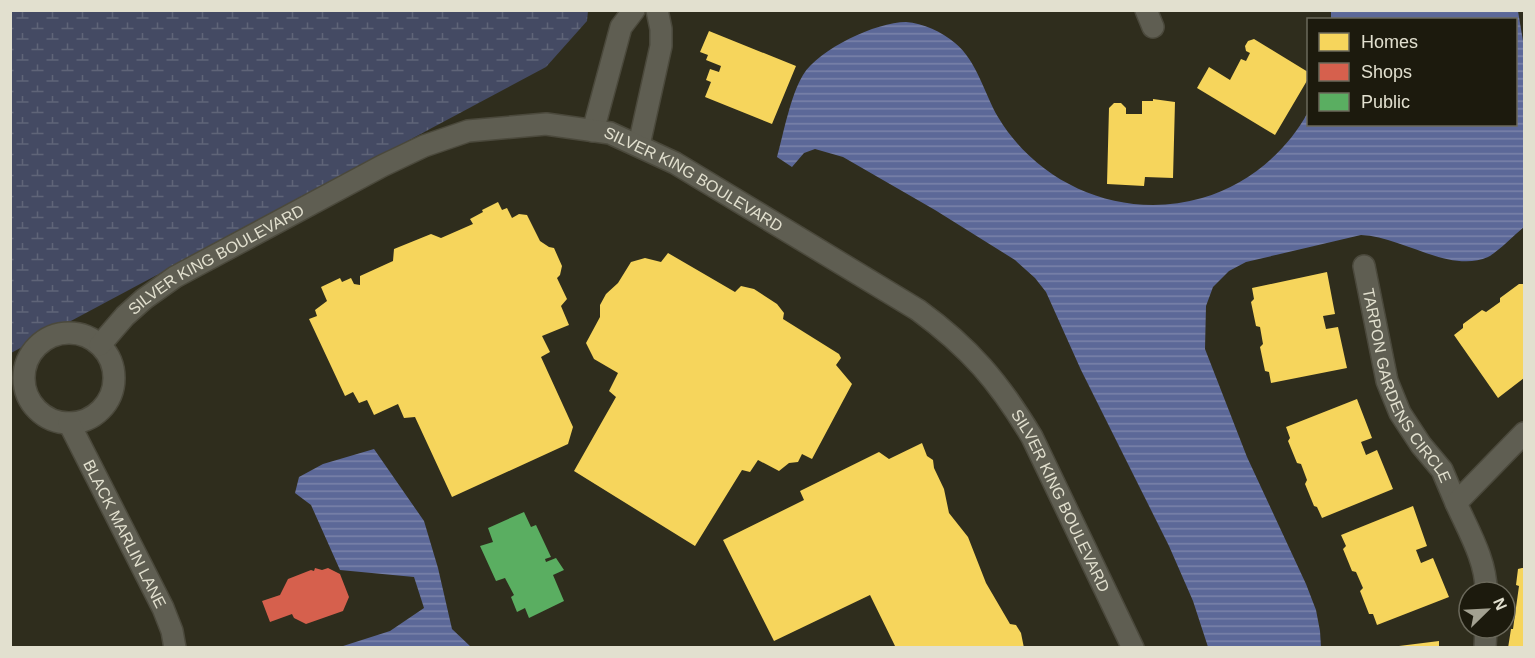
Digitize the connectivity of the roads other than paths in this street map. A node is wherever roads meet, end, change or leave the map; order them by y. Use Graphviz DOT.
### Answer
graph roads {
  1 [pos="634,10"];
  2 [pos="657,10"];
  3 [pos="593,131"];
  4 [pos="639,145"];
  5 [pos="1364,266"];
  6 [pos="100,345"];
  7 [pos="18,394"];
  8 [pos="69,423"];
  9 [pos="1524,433"];
  10 [pos="1456,502"];
  11 [pos="1486,580"];
  12 [pos="175,648"];
  13 [pos="1133,648"];
  1 -- 3 [label="street"];
  2 -- 4 [label="street"];
  3 -- 4 [label="street, SILVER KING BOULEVARD"];
  3 -- 6 [label="street, SILVER KING BOULEVARD"];
  4 -- 13 [label="street, SILVER KING BOULEVARD"];
  5 -- 10 [label="street, TARPON GARDENS CIRCLE"];
  6 -- 7 [label="street"];
  6 -- 8 [label="street"];
  7 -- 8 [label="street"];
  8 -- 12 [label="street, BLACK MARLIN LANE"];
  9 -- 10 [label="street, TARPON GARDENS CIRCLE"];
  10 -- 11 [label="street, TARPON GARDENS CIRCLE"];
}
